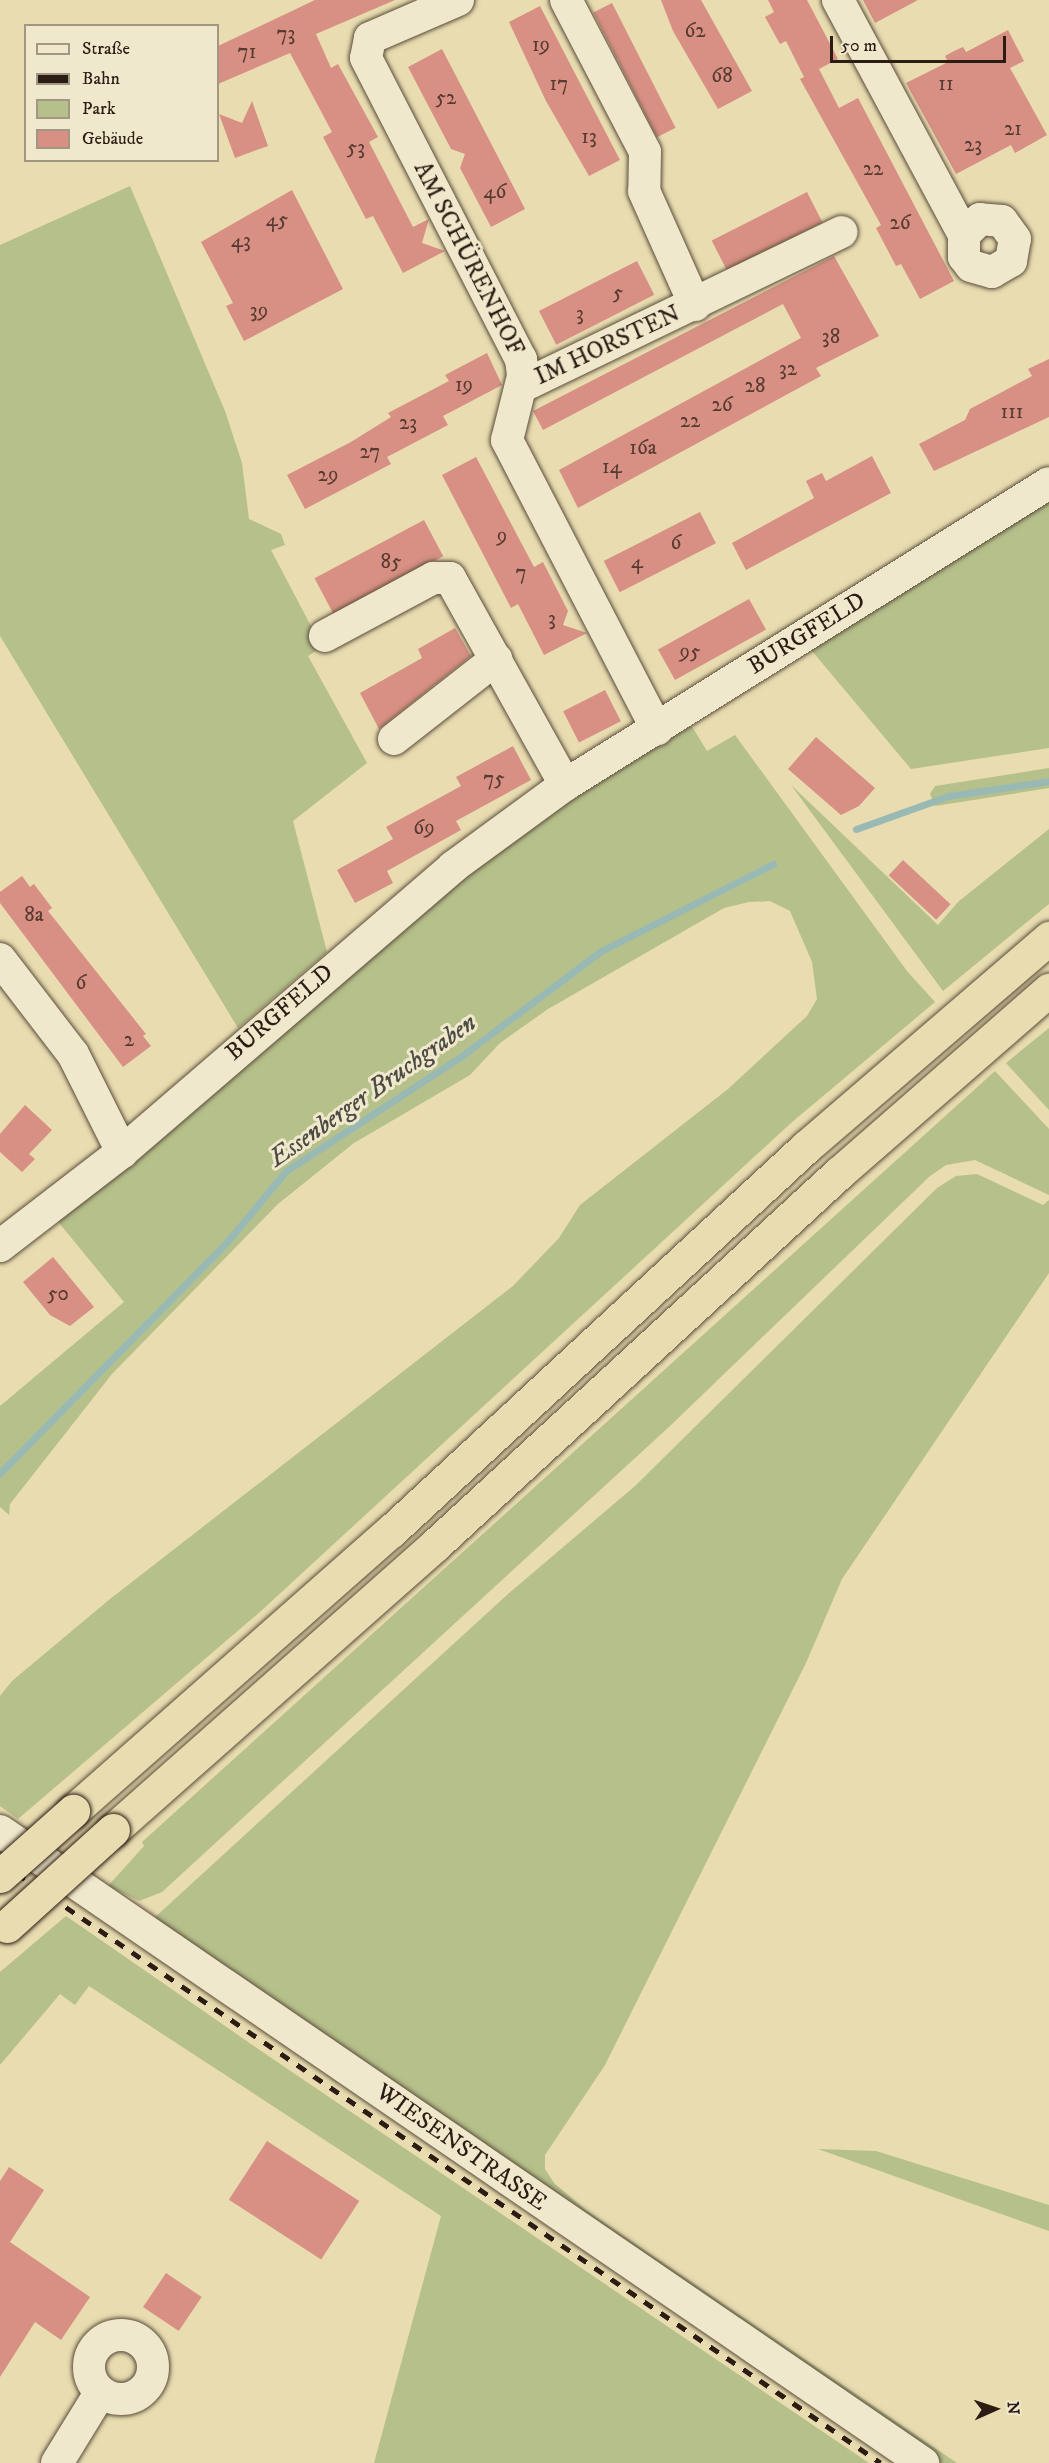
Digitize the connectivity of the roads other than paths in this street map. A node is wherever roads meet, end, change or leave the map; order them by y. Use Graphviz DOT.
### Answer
graph roads {
  1 [pos="458,0"];
  2 [pos="566,0"];
  3 [pos="838,0"];
  4 [pos="842,232"];
  5 [pos="964,235"];
  6 [pos="695,305"];
  7 [pos="521,387"];
  8 [pos="1049,483"];
  9 [pos="325,636"];
  10 [pos="496,659"];
  11 [pos="657,729"];
  12 [pos="394,739"];
  13 [pos="565,785"];
  14 [pos="1049,938"];
  15 [pos="0,960"];
  16 [pos="1049,990"];
  17 [pos="122,1152"];
  18 [pos="0,1246"];
  19 [pos="0,1831"];
  20 [pos="0,1876"];
  21 [pos="3,1929"];
  22 [pos="100,2393"];
  23 [pos="57,2463"];
  24 [pos="923,2463"];
  1 -- 7 [label="street, AM SCHÜRENHOF"];
  2 -- 6 [label="street, IM HORSTEN"];
  3 -- 5 [label="street"];
  4 -- 6 [label="street, IM HORSTEN"];
  6 -- 7 [label="street, IM HORSTEN"];
  7 -- 11 [label="street, AM SCHÜRENHOF"];
  8 -- 11 [label="street, BURGFELD"];
  9 -- 10 [label="street"];
  10 -- 12 [label="street"];
  10 -- 13 [label="street"];
  11 -- 13 [label="street, BURGFELD"];
  13 -- 17 [label="street, BURGFELD"];
  14 -- 20 [label="highway, bridge"];
  15 -- 17 [label="street"];
  16 -- 21 [label="highway, bridge"];
  17 -- 18 [label="street, BURGFELD"];
  19 -- 24 [label="street, WIESENSTRASSE"];
  22 -- 23 [label="street"];
}
